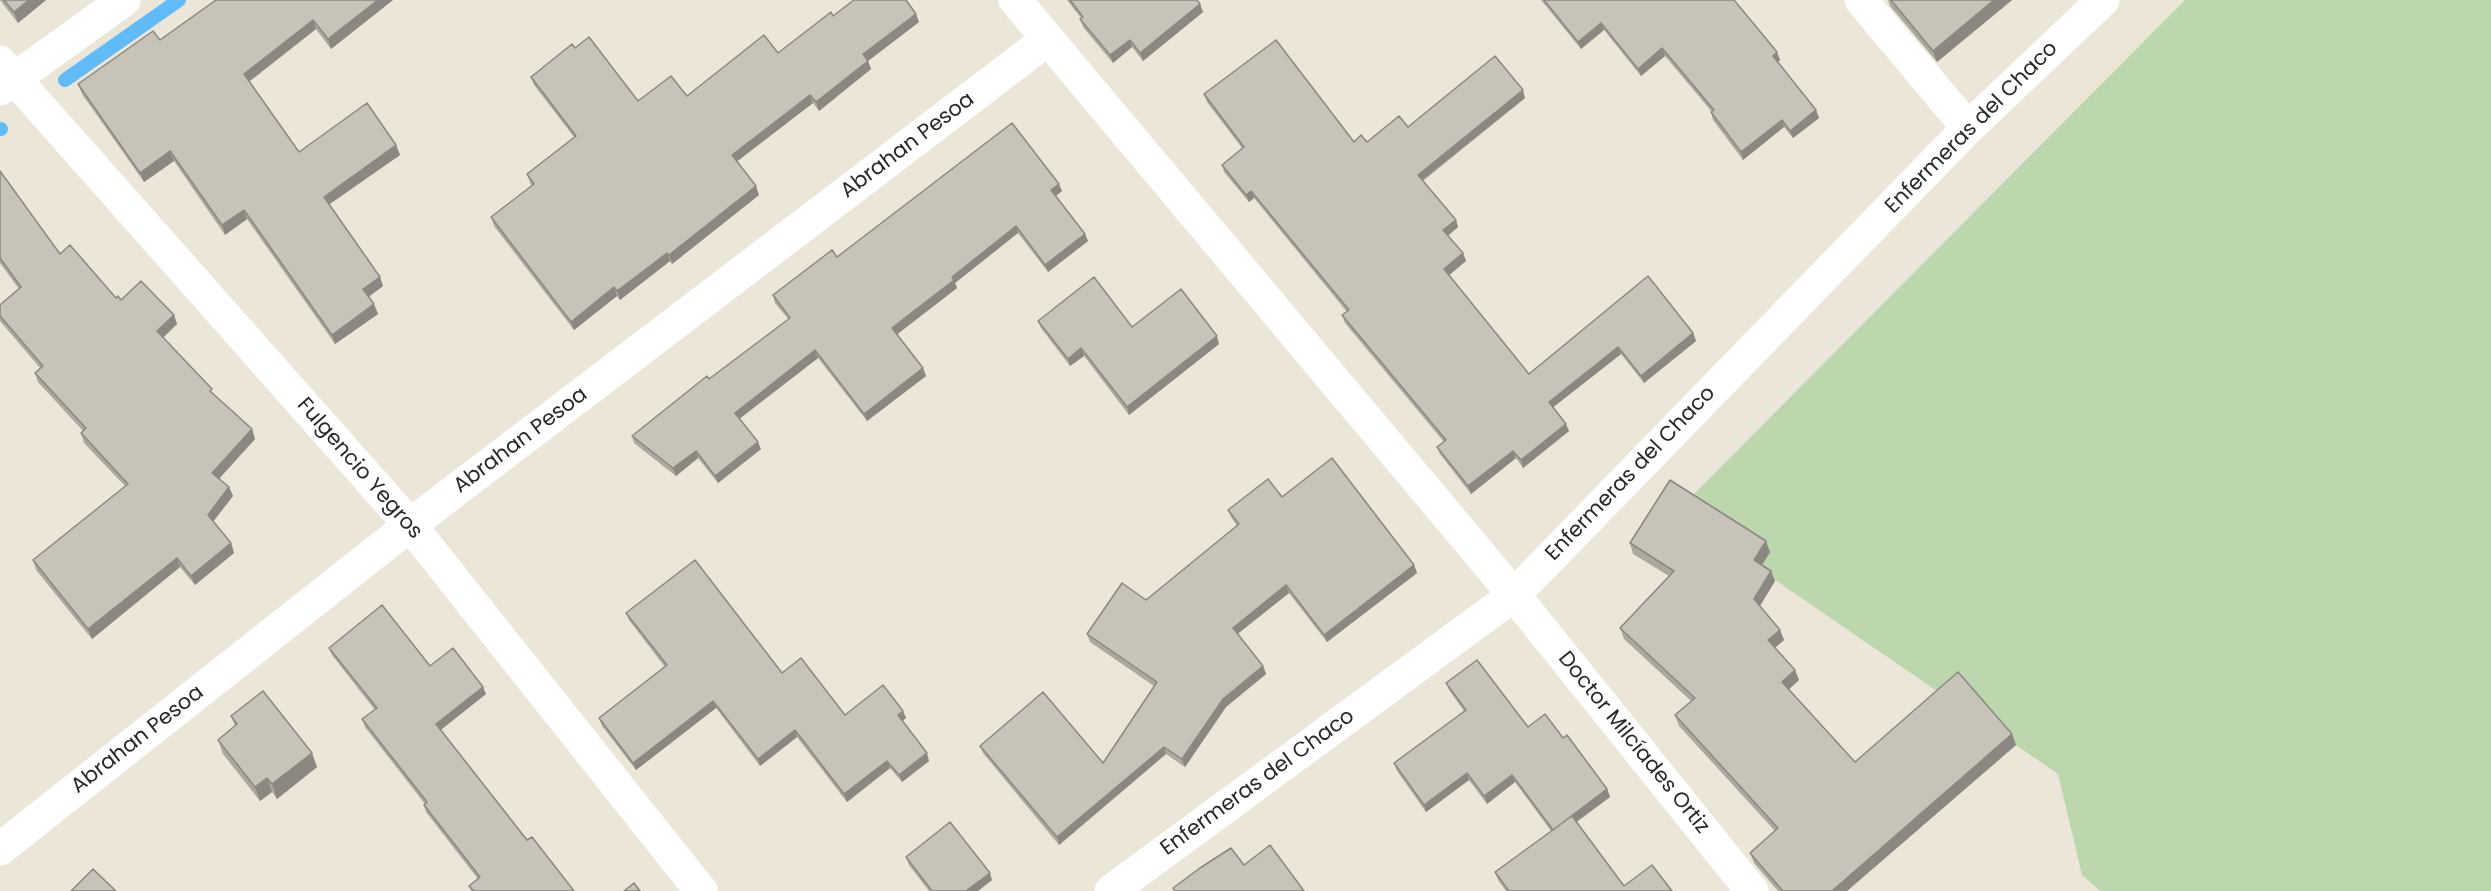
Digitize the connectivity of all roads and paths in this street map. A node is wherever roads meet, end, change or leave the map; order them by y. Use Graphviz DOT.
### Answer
graph roads {
  1 [pos="124,0"];
  2 [pos="1016,0"];
  3 [pos="1861,0"];
  4 [pos="2103,0"];
  5 [pos="1048,39"];
  6 [pos="4,77"];
  7 [pos="1968,128"];
  8 [pos="410,525"];
  9 [pos="1514,595"];
  10 [pos="0,849"];
  11 [pos="701,891"];
  12 [pos="1111,891"];
  13 [pos="1752,891"];
  1 -- 6 [label="street"];
  2 -- 5 [label="street, Doctor Milcíades Ortiz"];
  3 -- 7 [label="street"];
  4 -- 7 [label="street, Enfermeras del Chaco"];
  5 -- 8 [label="street, Abrahan Pesoa"];
  5 -- 9 [label="street, Doctor Milcíades Ortiz"];
  6 -- 8 [label="street, Fulgencio Yegros"];
  7 -- 9 [label="street, Enfermeras del Chaco"];
  8 -- 10 [label="street, Abrahan Pesoa"];
  8 -- 11 [label="street, Fulgencio Yegros"];
  9 -- 12 [label="street, Enfermeras del Chaco"];
  9 -- 13 [label="street, Doctor Milcíades Ortiz"];
}
